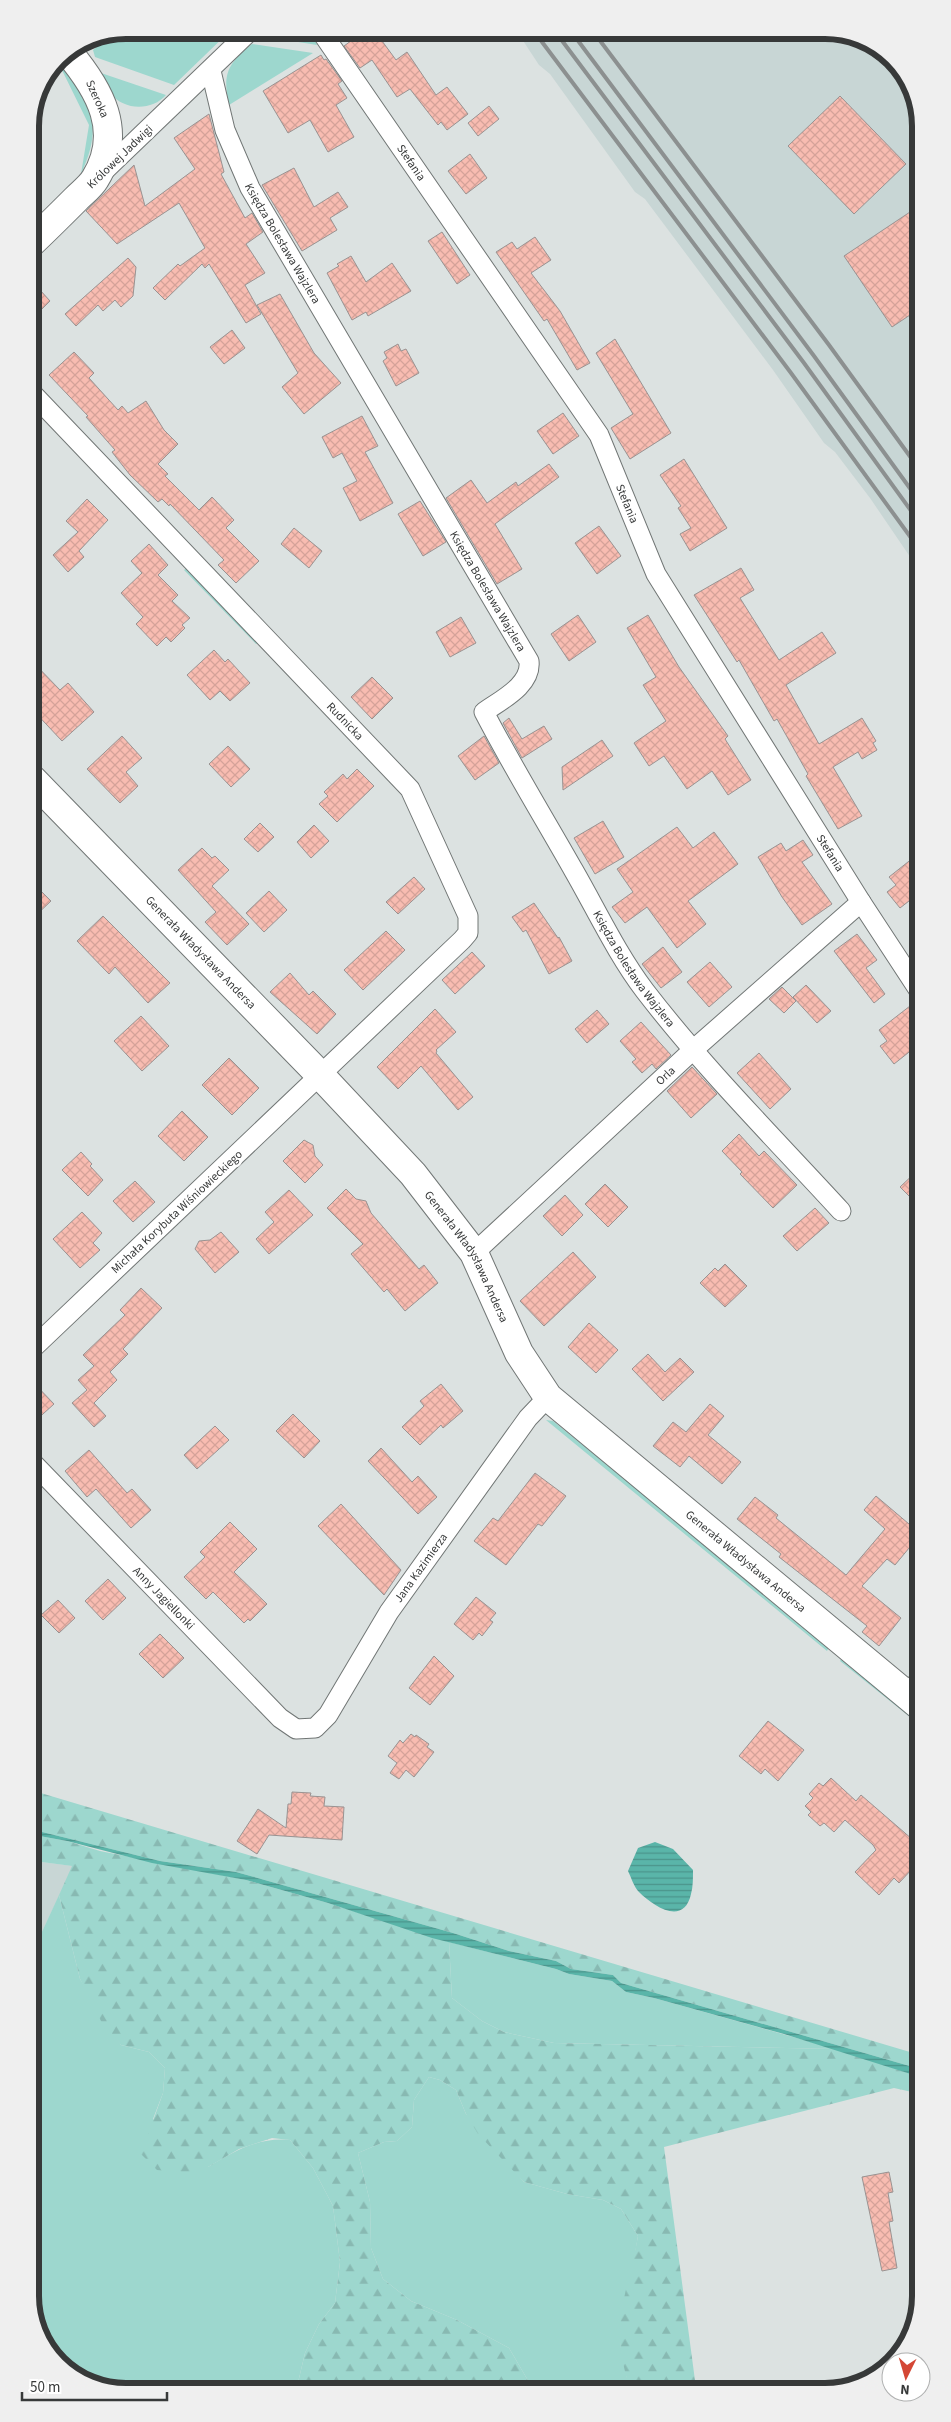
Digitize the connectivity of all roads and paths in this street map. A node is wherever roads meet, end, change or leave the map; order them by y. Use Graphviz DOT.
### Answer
graph roads {
  1 [pos="242,39"];
  2 [pos="326,39"];
  3 [pos="72,57"];
  4 [pos="211,71"];
  5 [pos="95,180"];
  6 [pos="39,235"];
  7 [pos="39,400"];
  8 [pos="39,792"];
  9 [pos="861,902"];
  10 [pos="912,980"];
  11 [pos="693,1050"];
  12 [pos="321,1076"];
  13 [pos="841,1211"];
  14 [pos="474,1253"];
  15 [pos="39,1342"];
  16 [pos="548,1397"];
  17 [pos="39,1469"];
  18 [pos="912,1691"];
  19 [pos="296,1729"];
  1 -- 4 [label="street"];
  2 -- 9 [label="street, Stefania"];
  3 -- 5 [label="street, Szeroka"];
  4 -- 5 [label="street, Królowej Jadwigi"];
  4 -- 11 [label="street, Księdza Bolesława Wajzlera"];
  5 -- 6 [label="street, Królowej Jadwigi"];
  7 -- 12 [label="street, Rudnicka"];
  8 -- 12 [label="street, Generała Władysława Andersa"];
  9 -- 10 [label="street, Stefania"];
  9 -- 11 [label="street, Orla"];
  11 -- 13 [label="street, Księdza Bolesława Wajzlera"];
  11 -- 14 [label="street, Orla"];
  12 -- 14 [label="street, Generała Władysława Andersa"];
  12 -- 15 [label="street, Michała Korybuta Wiśniowieckiego"];
  14 -- 16 [label="street, Generała Władysława Andersa"];
  16 -- 18 [label="street, Generała Władysława Andersa"];
  16 -- 19 [label="street, Jana Kazimierza"];
  17 -- 19 [label="street, Anny Jagiellonki"];
}
